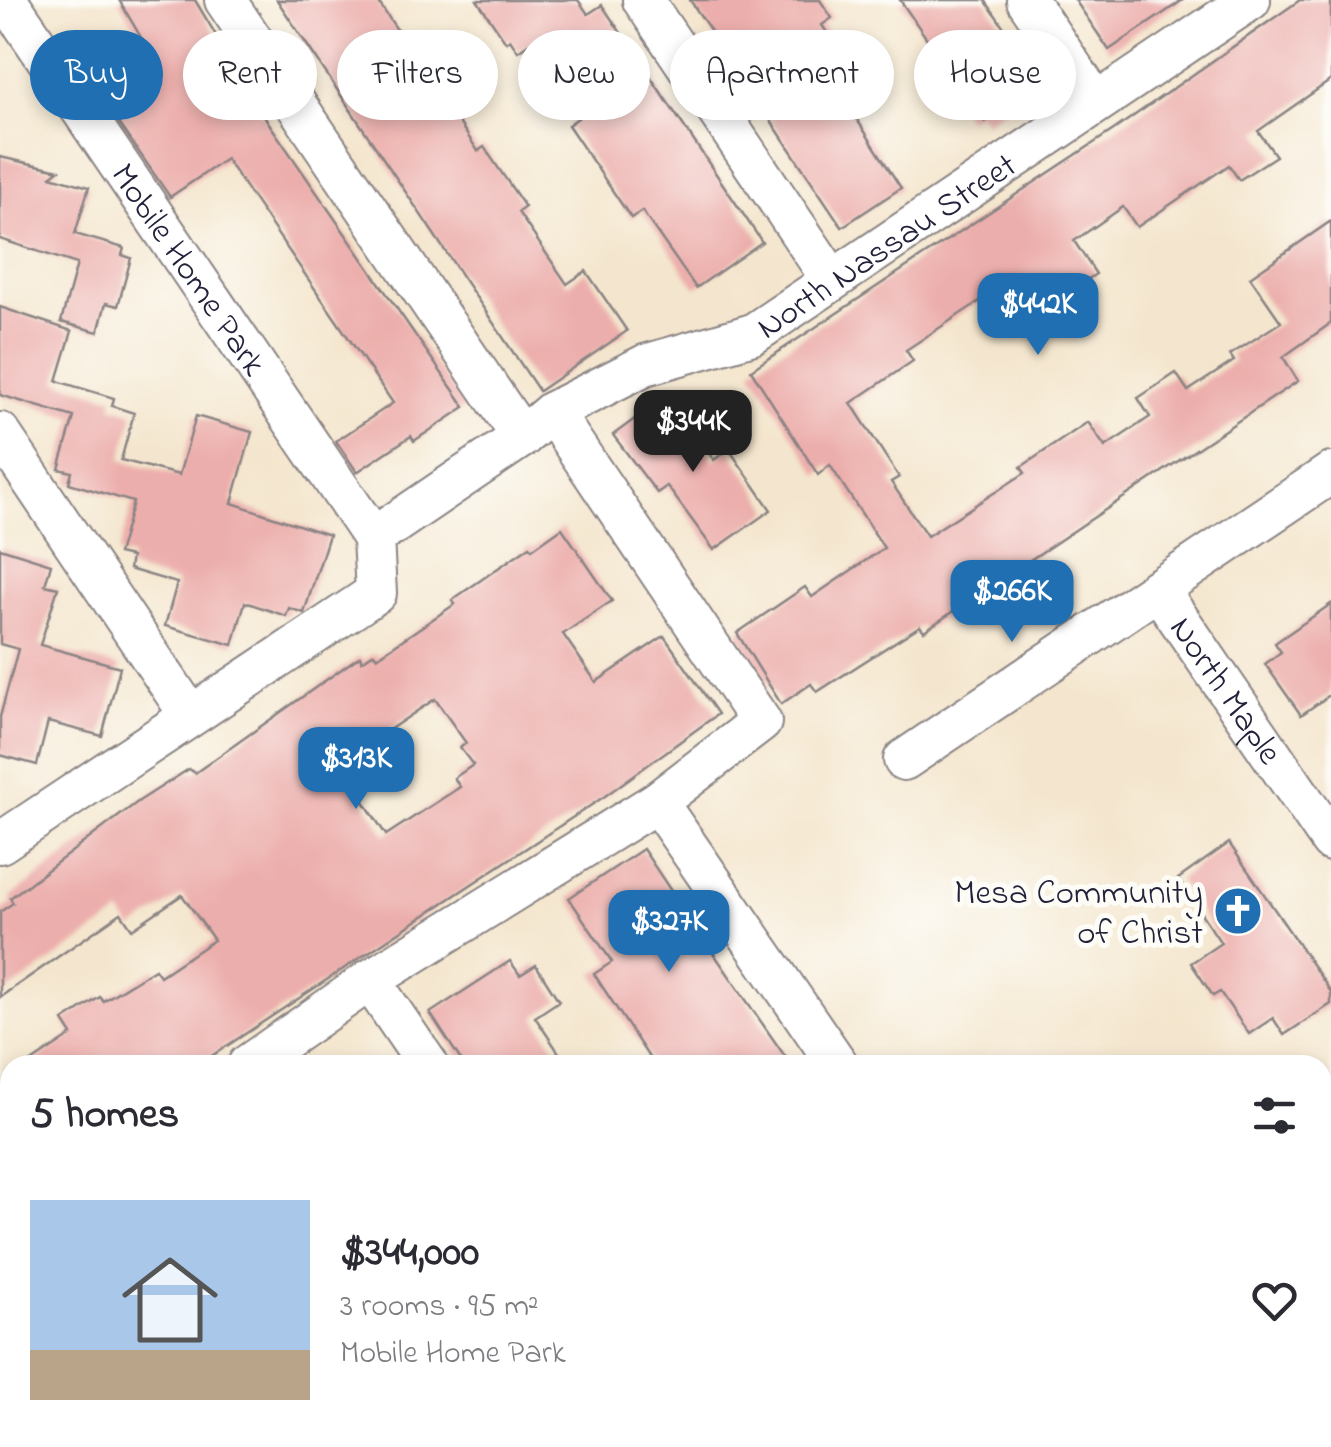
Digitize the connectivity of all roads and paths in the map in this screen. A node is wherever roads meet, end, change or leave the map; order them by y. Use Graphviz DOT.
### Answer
graph roads {
  1 [pos="7,0"];
  2 [pos="224,0"];
  3 [pos="643,0"];
  4 [pos="1027,0"];
  5 [pos="1250,0"];
  6 [pos="1096,103"];
  7 [pos="832,280"];
  8 [pos="537,425"];
  9 [pos="0,433"];
  10 [pos="1331,473"];
  11 [pos="372,538"];
  12 [pos="1158,588"];
  13 [pos="190,715"];
  14 [pos="904,760"];
  15 [pos="657,802"];
  16 [pos="1328,831"];
  17 [pos="0,843"];
  18 [pos="370,980"];
  19 [pos="262,1055"];
  20 [pos="421,1055"];
  21 [pos="831,1055"];
  1 -- 11 [label="street, Mobile Home Park"];
  2 -- 8 [label="street"];
  3 -- 7 [label="street"];
  4 -- 6 [label="street"];
  5 -- 6 [label="street, North Nassau Street"];
  6 -- 7 [label="street, North Nassau Street"];
  7 -- 8 [label="street, North Nassau Street"];
  8 -- 11 [label="street, North Nassau Street"];
  8 -- 15 [label="street"];
  9 -- 13 [label="street"];
  10 -- 12 [label="street"];
  11 -- 13 [label="street"];
  12 -- 14 [label="street"];
  12 -- 16 [label="street, North Maple"];
  13 -- 17 [label="street"];
  15 -- 18 [label="street"];
  15 -- 21 [label="street"];
  18 -- 19 [label="street"];
  18 -- 20 [label="street"];
}
